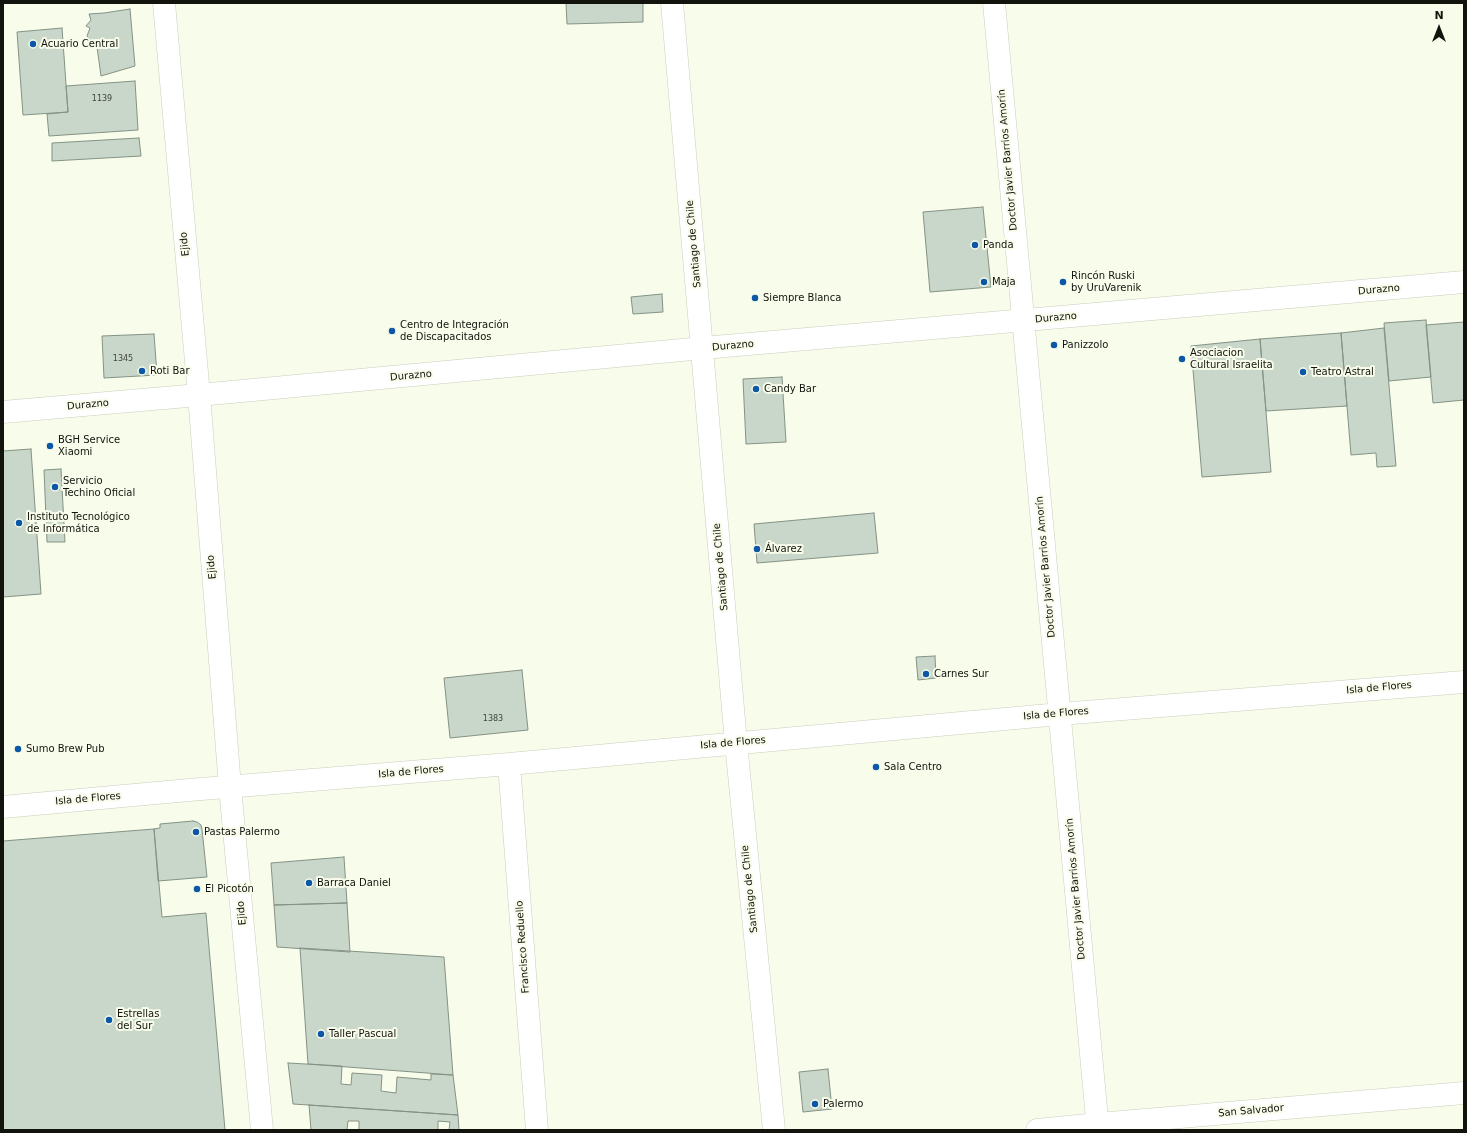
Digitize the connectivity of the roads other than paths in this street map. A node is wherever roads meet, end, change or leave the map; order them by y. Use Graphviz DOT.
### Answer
graph roads {
  1 [pos="164,3"];
  2 [pos="672,3"];
  3 [pos="994,3"];
  4 [pos="1464,282"];
  5 [pos="1023,321"];
  6 [pos="703,348"];
  7 [pos="199,395"];
  8 [pos="3,412"];
  9 [pos="1464,682"];
  10 [pos="1060,714"];
  11 [pos="736,743"];
  12 [pos="509,764"];
  13 [pos="230,787"];
  14 [pos="3,807"];
  15 [pos="1464,1093"];
  16 [pos="1098,1127"];
  17 [pos="262,1130"];
  18 [pos="537,1130"];
  19 [pos="774,1130"];
  20 [pos="1037,1130"];
  1 -- 7 [label="street, Ejido"];
  2 -- 6 [label="street, Santiago de Chile"];
  3 -- 5 [label="street, Doctor Javier Barrios Amorín"];
  4 -- 5 [label="street, Durazno"];
  5 -- 6 [label="street, Durazno"];
  5 -- 10 [label="street, Doctor Javier Barrios Amorín"];
  6 -- 7 [label="street, Durazno"];
  6 -- 11 [label="street, Santiago de Chile"];
  7 -- 8 [label="street, Durazno"];
  7 -- 13 [label="street, Ejido"];
  9 -- 10 [label="street, Isla de Flores"];
  10 -- 11 [label="street, Isla de Flores"];
  10 -- 16 [label="street, Doctor Javier Barrios Amorín"];
  11 -- 12 [label="street, Isla de Flores"];
  11 -- 19 [label="street, Santiago de Chile"];
  12 -- 13 [label="street, Isla de Flores"];
  12 -- 18 [label="street, Francisco Reduello"];
  13 -- 14 [label="street, Isla de Flores"];
  13 -- 17 [label="street, Ejido"];
  15 -- 16 [label="street, San Salvador"];
  16 -- 20 [label="street, San Salvador"];
}
